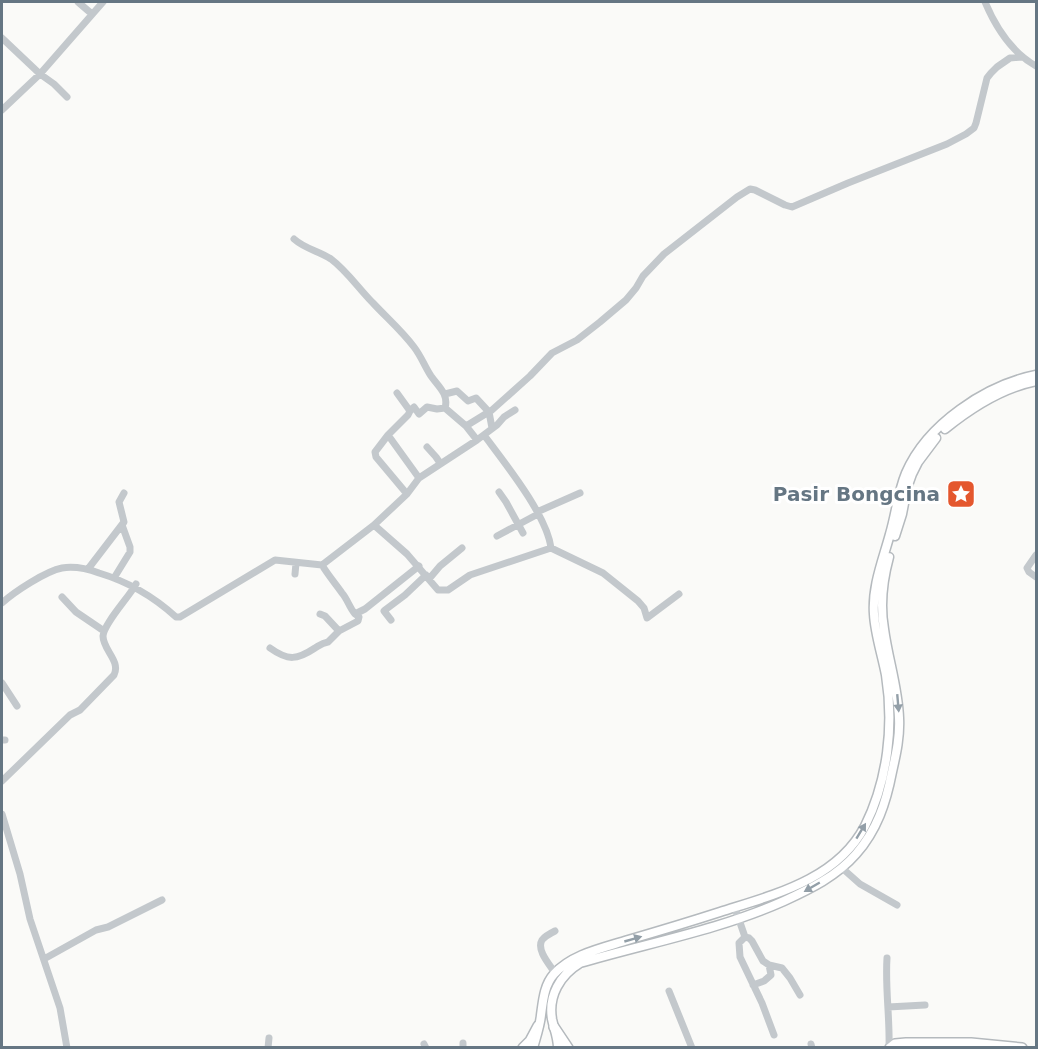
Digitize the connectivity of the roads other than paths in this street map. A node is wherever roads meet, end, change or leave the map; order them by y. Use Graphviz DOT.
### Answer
graph roads {
  1 [pos="78,2"];
  2 [pos="103,2"];
  3 [pos="985,2"];
  4 [pos="92,14"];
  5 [pos="2,38"];
  6 [pos="1022,57"];
  7 [pos="1036,66"];
  8 [pos="40,74"];
  9 [pos="66,97"];
  10 [pos="2,110"];
  11 [pos="294,239"];
  12 [pos="1036,375"];
  13 [pos="1036,381"];
  14 [pos="397,393"];
  15 [pos="445,394"];
  16 [pos="445,408"];
  17 [pos="515,410"];
  18 [pos="410,411"];
  19 [pos="489,412"];
  20 [pos="466,426"];
  21 [pos="492,428"];
  22 [pos="388,435"];
  23 [pos="483,435"];
  24 [pos="477,440"];
  25 [pos="427,447"];
  26 [pos="440,464"];
  27 [pos="419,478"];
  28 [pos="499,492"];
  29 [pos="124,493"];
  30 [pos="580,493"];
  31 [pos="407,494"];
  32 [pos="537,513"];
  33 [pos="122,525"];
  34 [pos="374,525"];
  35 [pos="519,525"];
  36 [pos="523,533"];
  37 [pos="498,536"];
  38 [pos="462,548"];
  39 [pos="551,548"];
  40 [pos="1036,555"];
  41 [pos="296,562"];
  42 [pos="322,565"];
  43 [pos="418,566"];
  44 [pos="88,569"];
  45 [pos="295,574"];
  46 [pos="427,577"];
  47 [pos="1036,577"];
  48 [pos="114,578"];
  49 [pos="136,585"];
  50 [pos="679,594"];
  51 [pos="62,597"];
  52 [pos="2,603"];
  53 [pos="355,614"];
  54 [pos="320,615"];
  55 [pos="391,620"];
  56 [pos="104,631"];
  57 [pos="339,632"];
  58 [pos="270,648"];
  59 [pos="2,683"];
  60 [pos="17,706"];
  61 [pos="2,781"];
  62 [pos="2,814"];
  63 [pos="842,868"];
  64 [pos="162,900"];
  65 [pos="897,904"];
  66 [pos="735,908"];
  67 [pos="738,919"];
  68 [pos="555,931"];
  69 [pos="745,937"];
  70 [pos="887,958"];
  71 [pos="44,959"];
  72 [pos="769,965"];
  73 [pos="555,973"];
  74 [pos="753,985"];
  75 [pos="669,991"];
  76 [pos="800,995"];
  77 [pos="925,1005"];
  78 [pos="888,1008"];
  79 [pos="540,1021"];
  80 [pos="553,1023"];
  81 [pos="774,1035"];
  82 [pos="269,1038"];
  83 [pos="534,1043"];
  84 [pos="558,1044"];
  85 [pos="971,1045"];
  86 [pos="68,1047"];
  87 [pos="268,1047"];
  88 [pos="523,1047"];
  89 [pos="568,1047"];
  90 [pos="693,1047"];
  91 [pos="893,1047"];
  92 [pos="1022,1047"];
  1 -- 4 [label="street"];
  2 -- 4 [label="street"];
  3 -- 6 [label="street"];
  4 -- 8 [label="street"];
  5 -- 8 [label="street"];
  6 -- 7 [label="street"];
  6 -- 19 [label="street"];
  8 -- 9 [label="street"];
  8 -- 10 [label="street"];
  11 -- 15 [label="street"];
  66 -- 12 [label="main road, one-way"];
  13 -- 63 [label="main road, one-way"];
  14 -- 18 [label="street"];
  15 -- 16 [label="street"];
  15 -- 19 [label="street"];
  16 -- 18 [label="street"];
  16 -- 20 [label="street"];
  17 -- 21 [label="street"];
  18 -- 22 [label="street"];
  19 -- 20 [label="street"];
  19 -- 21 [label="street"];
  20 -- 24 [label="street"];
  21 -- 23 [label="street"];
  22 -- 27 [label="street"];
  22 -- 31 [label="street"];
  23 -- 24 [label="street"];
  23 -- 32 [label="street"];
  24 -- 26 [label="street"];
  25 -- 26 [label="street"];
  26 -- 27 [label="street"];
  27 -- 31 [label="street"];
  28 -- 35 [label="street"];
  29 -- 33 [label="street"];
  30 -- 32 [label="street"];
  31 -- 34 [label="street"];
  32 -- 35 [label="street"];
  32 -- 39 [label="street"];
  33 -- 44 [label="street"];
  33 -- 48 [label="street"];
  34 -- 42 [label="street"];
  34 -- 43 [label="street"];
  35 -- 36 [label="street"];
  35 -- 37 [label="street"];
  38 -- 46 [label="street"];
  39 -- 46 [label="street"];
  39 -- 50 [label="street"];
  40 -- 47 [label="street"];
  41 -- 42 [label="street"];
  41 -- 45 [label="street"];
  41 -- 49 [label="street"];
  42 -- 53 [label="street"];
  43 -- 46 [label="street"];
  43 -- 53 [label="street"];
  44 -- 48 [label="street"];
  44 -- 52 [label="street"];
  46 -- 55 [label="street"];
  48 -- 49 [label="street"];
  49 -- 56 [label="street"];
  51 -- 56 [label="street"];
  53 -- 57 [label="street"];
  54 -- 57 [label="street"];
  56 -- 61 [label="street"];
  57 -- 58 [label="street"];
  59 -- 60 [label="street"];
  62 -- 71 [label="street"];
  63 -- 65 [label="street"];
  63 -- 67 [label="main road, one-way"];
  64 -- 71 [label="street"];
  66 -- 67 [label="street"];
  73 -- 66 [label="main road, one-way"];
  67 -- 69 [label="street"];
  67 -- 80 [label="main road"];
  68 -- 73 [label="street"];
  69 -- 72 [label="street"];
  69 -- 74 [label="street"];
  70 -- 78 [label="street"];
  71 -- 86 [label="street"];
  72 -- 74 [label="street"];
  72 -- 76 [label="street"];
  73 -- 79 [label="main road"];
  74 -- 81 [label="street"];
  75 -- 90 [label="street"];
  77 -- 78 [label="street"];
  78 -- 91 [label="street"];
  79 -- 80 [label="main road"];
  79 -- 83 [label="main road"];
  79 -- 88 [label="highway"];
  80 -- 84 [label="main road"];
  80 -- 89 [label="highway"];
  82 -- 87 [label="street"];
  83 -- 84 [label="main road"];
  85 -- 91 [label="highway"];
  85 -- 92 [label="highway"];
}
